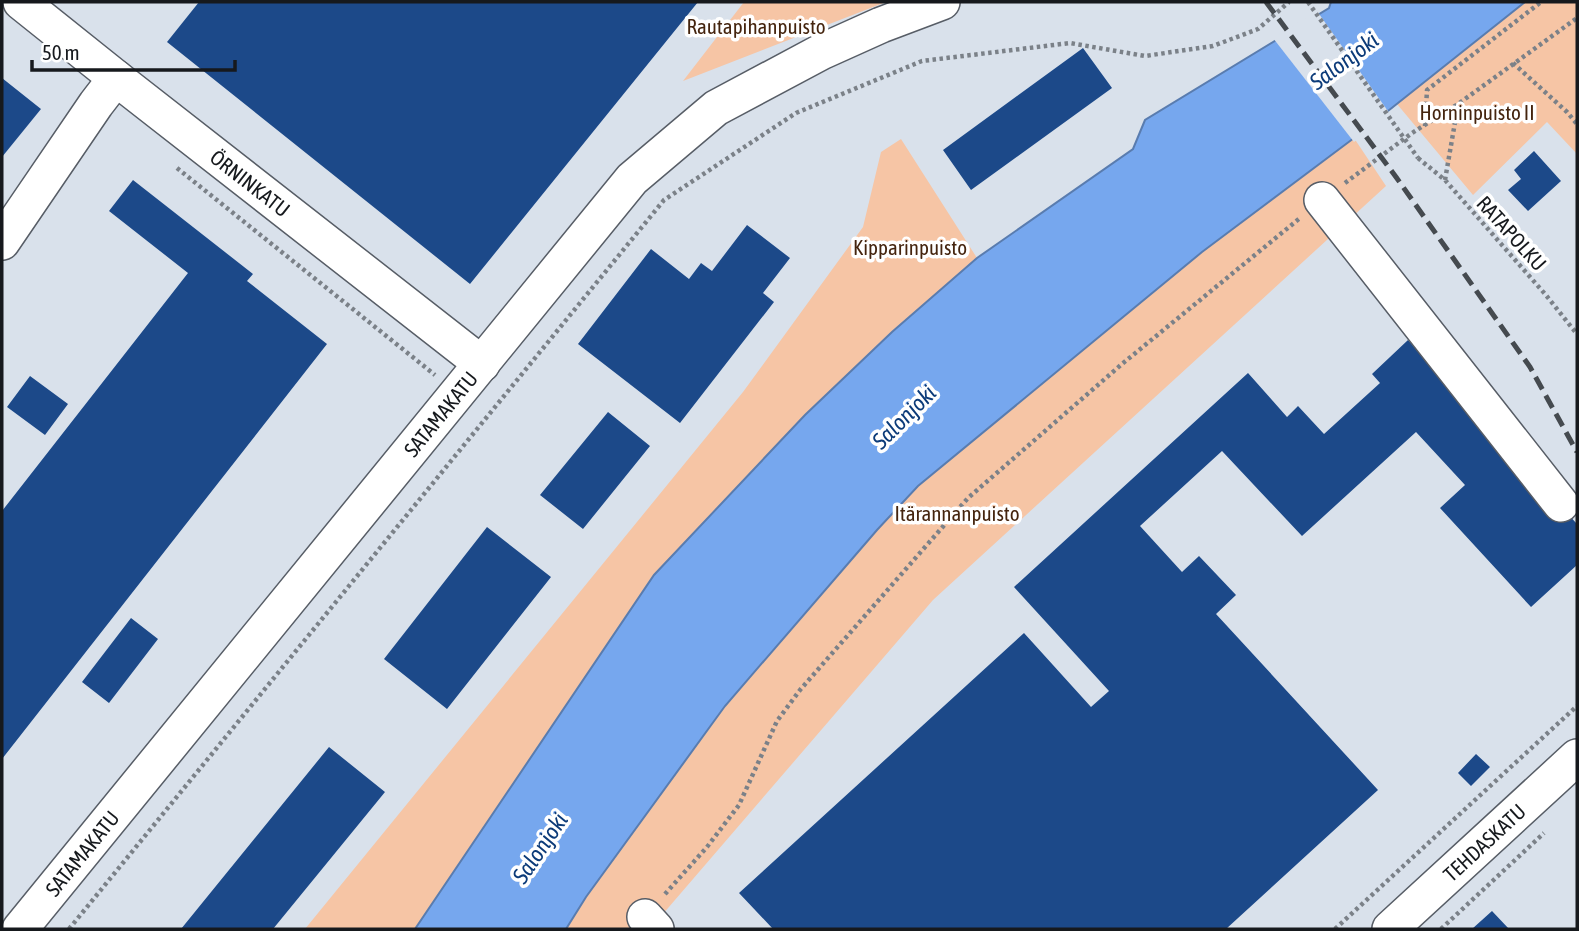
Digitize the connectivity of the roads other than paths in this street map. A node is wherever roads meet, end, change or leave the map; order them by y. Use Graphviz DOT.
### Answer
graph roads {
  1 [pos="21,2"];
  2 [pos="942,2"];
  3 [pos="116,78"];
  4 [pos="1322,200"];
  5 [pos="2,242"];
  6 [pos="482,364"];
  7 [pos="1561,504"];
  8 [pos="1577,757"];
  9 [pos="20,929"];
  10 [pos="1390,929"];
  1 -- 3 [label="street, ÖRNINKATU"];
  2 -- 6 [label="street, SATAMAKATU"];
  3 -- 5 [label="street"];
  3 -- 6 [label="street, ÖRNINKATU"];
  4 -- 7 [label="street"];
  6 -- 9 [label="street, SATAMAKATU"];
  8 -- 10 [label="street, TEHDASKATU"];
}
